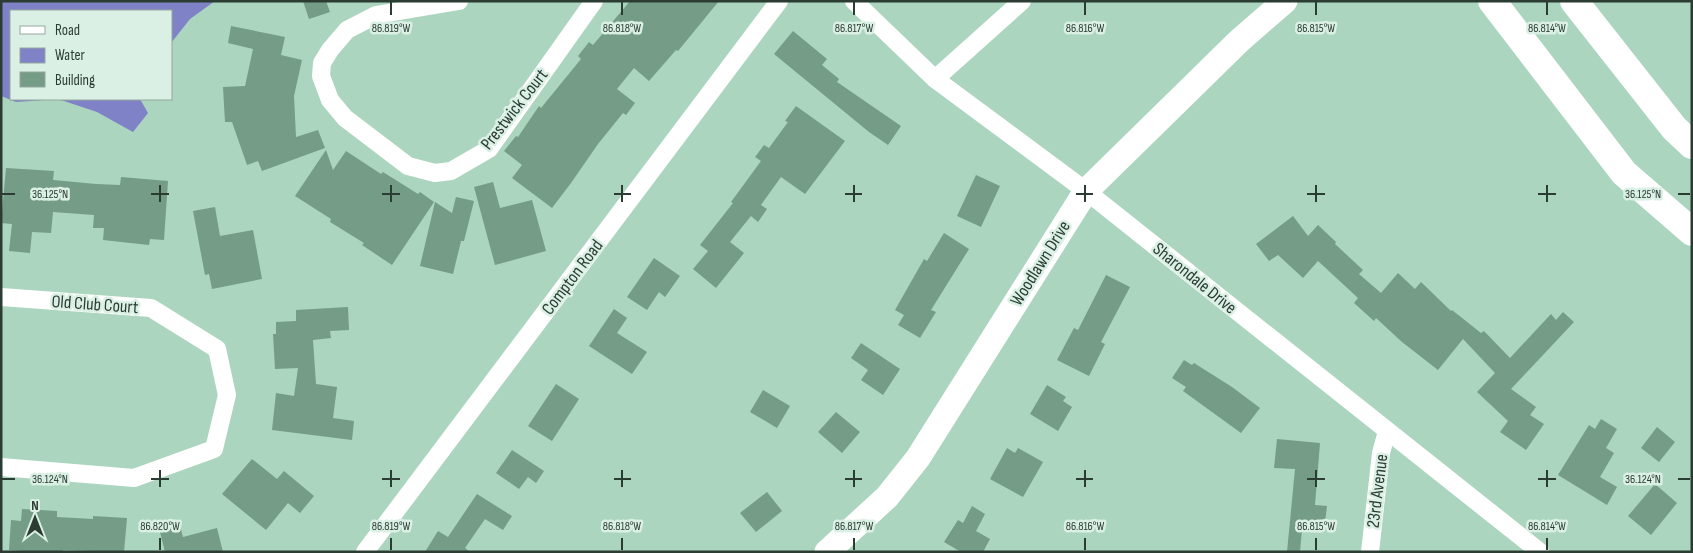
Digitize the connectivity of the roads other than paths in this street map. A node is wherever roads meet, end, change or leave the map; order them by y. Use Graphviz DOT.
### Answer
graph roads {
  1 [pos="459,1"];
  2 [pos="594,1"];
  3 [pos="779,1"];
  4 [pos="854,1"];
  5 [pos="1022,1"];
  6 [pos="1285,1"];
  7 [pos="1492,1"];
  8 [pos="1574,1"];
  9 [pos="935,79"];
  10 [pos="1692,145"];
  11 [pos="1624,172"];
  12 [pos="1086,190"];
  13 [pos="1692,232"];
  14 [pos="1692,251"];
  15 [pos="1,297"];
  16 [pos="1387,431"];
  17 [pos="1,467"];
  18 [pos="365,552"];
  19 [pos="826,552"];
  20 [pos="1370,552"];
  21 [pos="1540,552"];
  1 -- 2 [label="street, Prestwick Court"];
  3 -- 18 [label="street, Compton Road"];
  4 -- 9 [label="street, Sharondale Drive"];
  5 -- 9 [label="street"];
  6 -- 12 [label="main road, Woodlawn Drive"];
  7 -- 11 [label="highway"];
  8 -- 10 [label="highway"];
  9 -- 12 [label="street, Sharondale Drive"];
  11 -- 13 [label="highway"];
  11 -- 14 [label="highway"];
  12 -- 16 [label="street, Sharondale Drive"];
  12 -- 19 [label="main road, Woodlawn Drive"];
  15 -- 17 [label="street, Old Club Court"];
  16 -- 20 [label="street, 23rd Avenue"];
  16 -- 21 [label="street, Sharondale Drive"];
}
